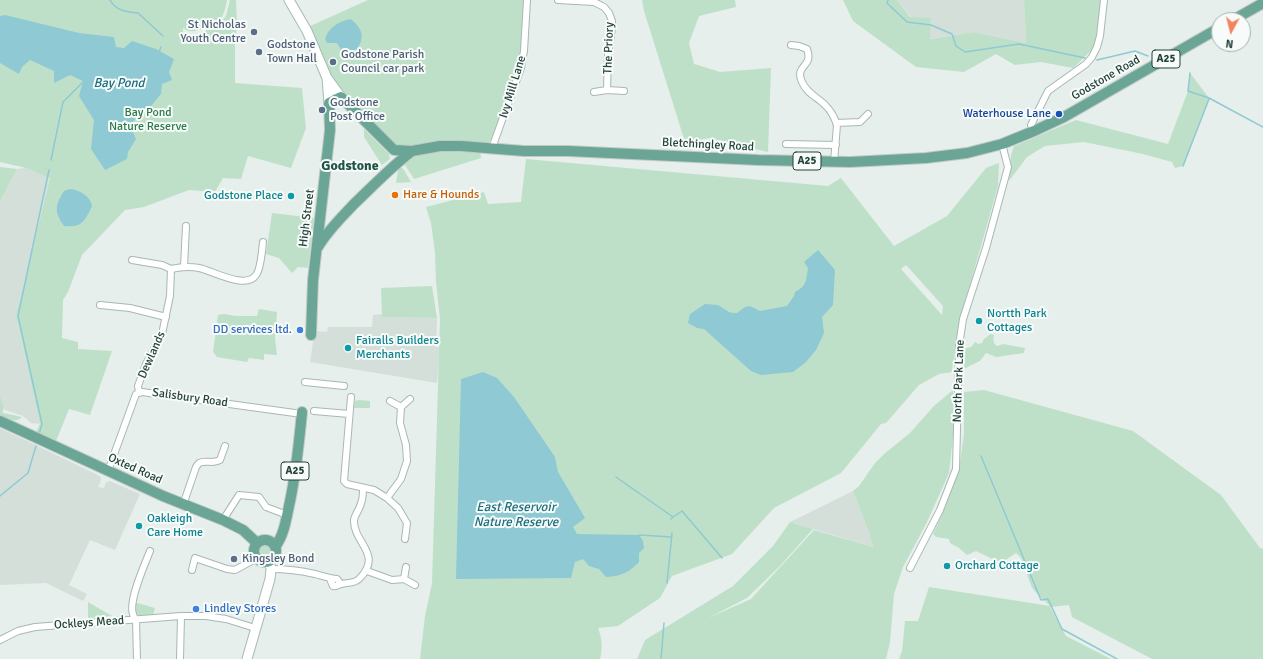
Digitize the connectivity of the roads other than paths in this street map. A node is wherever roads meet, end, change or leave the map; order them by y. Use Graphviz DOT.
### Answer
graph roads {
  1 [pos="289,0"];
  2 [pos="527,0"];
  3 [pos="558,0"];
  4 [pos="1104,0"];
  5 [pos="1263,3"];
  6 [pos="1247,12"];
  7 [pos="1211,33"];
  8 [pos="791,45"];
  9 [pos="327,78"];
  10 [pos="607,90"];
  11 [pos="624,91"];
  12 [pos="594,92"];
  13 [pos="342,97"];
  14 [pos="329,103"];
  15 [pos="868,114"];
  16 [pos="836,123"];
  17 [pos="1034,131"];
  18 [pos="786,144"];
  19 [pos="1002,144"];
  20 [pos="836,145"];
  21 [pos="492,148"];
  22 [pos="394,150"];
  23 [pos="412,152"];
  24 [pos="834,162"];
  25 [pos="392,168"];
  26 [pos="319,223"];
  27 [pos="186,226"];
  28 [pos="329,231"];
  29 [pos="263,242"];
  30 [pos="317,249"];
  31 [pos="132,260"];
  32 [pos="184,267"];
  33 [pos="171,269"];
  34 [pos="100,305"];
  35 [pos="166,317"];
  36 [pos="311,335"];
  37 [pos="305,382"];
  38 [pos="344,386"];
  39 [pos="139,392"];
  40 [pos="351,397"];
  41 [pos="410,399"];
  42 [pos="390,401"];
  43 [pos="401,407"];
  44 [pos="314,411"];
  45 [pos="302,413"];
  46 [pos="349,414"];
  47 [pos="0,421"];
  48 [pos="224,446"];
  49 [pos="108,471"];
  50 [pos="363,488"];
  51 [pos="387,498"];
  52 [pos="183,505"];
  53 [pos="287,515"];
  54 [pos="223,520"];
  55 [pos="405,539"];
  56 [pos="257,543"];
  57 [pos="272,543"];
  58 [pos="150,551"];
  59 [pos="257,558"];
  60 [pos="270,565"];
  61 [pos="406,567"];
  62 [pos="910,568"];
  63 [pos="192,570"];
  64 [pos="367,571"];
  65 [pos="404,579"];
  66 [pos="415,585"];
  67 [pos="181,616"];
  68 [pos="136,620"];
  69 [pos="255,628"];
  70 [pos="0,640"];
  71 [pos="137,659"];
  72 [pos="180,659"];
  73 [pos="247,659"];
  1 -- 9 [label="main road"];
  2 -- 21 [label="street, Ivy Mill Lane"];
  3 -- 10 [label="street, The Priory"];
  4 -- 17 [label="street"];
  5 -- 6 [label="main road"];
  7 -- 17 [label="main road, Godstone Road / A25"];
  8 -- 16 [label="street"];
  9 -- 13 [label="main road"];
  9 -- 14 [label="main road"];
  10 -- 11 [label="street, The Priory"];
  10 -- 12 [label="street, The Priory"];
  13 -- 14 [label="main road"];
  13 -- 22 [label="main road"];
  14 -- 26 [label="main road, High Street"];
  15 -- 16 [label="street"];
  16 -- 20 [label="street"];
  17 -- 19 [label="main road, Godstone Road / A25"];
  18 -- 20 [label="street"];
  19 -- 24 [label="main road, Bletchingley Road / A25"];
  19 -- 62 [label="street, North Park Lane"];
  20 -- 24 [label="street"];
  21 -- 23 [label="main road, Bletchingley Road / A25"];
  21 -- 24 [label="main road, Bletchingley Road / A25"];
  22 -- 23 [label="main road, A25"];
  22 -- 25 [label="main road"];
  23 -- 25 [label="main road"];
  25 -- 28 [label="main road"];
  26 -- 28 [label="main road"];
  26 -- 30 [label="main road, High Street"];
  27 -- 32 [label="street"];
  28 -- 30 [label="main road"];
  29 -- 32 [label="street"];
  30 -- 36 [label="main road, High Street"];
  31 -- 33 [label="street"];
  32 -- 33 [label="street"];
  33 -- 35 [label="street, Dewlands"];
  34 -- 35 [label="street, Dewlands"];
  35 -- 39 [label="street, Dewlands"];
  37 -- 38 [label="street"];
  39 -- 45 [label="street, Salisbury Road"];
  39 -- 49 [label="street, Salisbury Road"];
  40 -- 46 [label="street"];
  41 -- 43 [label="street"];
  42 -- 43 [label="street"];
  43 -- 51 [label="street"];
  44 -- 46 [label="street"];
  45 -- 53 [label="main road, A25"];
  46 -- 50 [label="street"];
  47 -- 49 [label="main road, Oxted Road"];
  48 -- 52 [label="street"];
  49 -- 52 [label="main road, Oxted Road"];
  50 -- 51 [label="street"];
  50 -- 64 [label="street"];
  51 -- 55 [label="street"];
  52 -- 54 [label="main road, Oxted Road"];
  53 -- 54 [label="street"];
  53 -- 57 [label="main road, A25"];
  54 -- 56 [label="main road, Oxted Road"];
  56 -- 57 [label="main road"];
  56 -- 59 [label="main road"];
  57 -- 60 [label="main road"];
  58 -- 68 [label="street"];
  59 -- 60 [label="main road"];
  59 -- 63 [label="street"];
  60 -- 64 [label="street"];
  60 -- 69 [label="main road"];
  61 -- 65 [label="street"];
  64 -- 65 [label="street"];
  65 -- 66 [label="street"];
  67 -- 68 [label="street, Ockleys Mead"];
  67 -- 69 [label="street, Ockleys Mead"];
  67 -- 72 [label="street"];
  68 -- 70 [label="street, Ockleys Mead"];
  68 -- 71 [label="street"];
  69 -- 73 [label="main road"];
}
